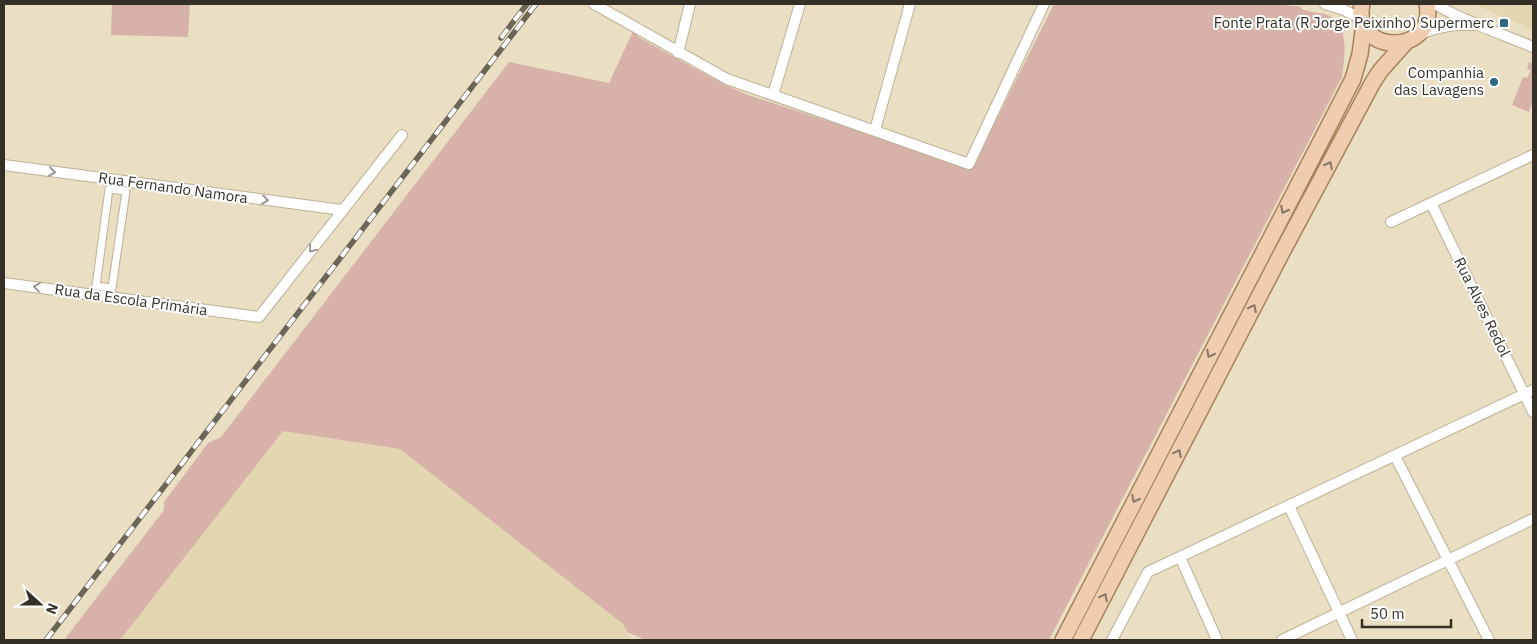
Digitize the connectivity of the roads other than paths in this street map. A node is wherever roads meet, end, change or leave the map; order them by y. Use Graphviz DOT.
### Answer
graph roads {
  1 [pos="594,4"];
  2 [pos="690,4"];
  3 [pos="800,4"];
  4 [pos="910,4"];
  5 [pos="1044,4"];
  6 [pos="1325,4"];
  7 [pos="1362,4"];
  8 [pos="1427,4"];
  9 [pos="1435,4"];
  10 [pos="1363,22"];
  11 [pos="1477,25"];
  12 [pos="1409,41"];
  13 [pos="1533,46"];
  14 [pos="678,53"];
  15 [pos="773,95"];
  16 [pos="875,130"];
  17 [pos="402,135"];
  18 [pos="1533,155"];
  19 [pos="4,165"];
  20 [pos="109,188"];
  21 [pos="1431,203"];
  22 [pos="342,210"];
  23 [pos="1392,222"];
  24 [pos="4,283"];
  25 [pos="1529,392"];
  26 [pos="1533,412"];
  27 [pos="1395,456"];
  28 [pos="1289,506"];
  29 [pos="1533,519"];
  30 [pos="1180,557"];
  31 [pos="1447,561"];
  32 [pos="1339,613"];
  33 [pos="1063,640"];
  34 [pos="1081,640"];
  35 [pos="1112,640"];
  36 [pos="1217,640"];
  37 [pos="1282,640"];
  38 [pos="1352,640"];
  39 [pos="1489,640"];
  1 -- 14 [label="street"];
  2 -- 14 [label="street"];
  3 -- 15 [label="street"];
  4 -- 16 [label="street"];
  5 -- 16 [label="street"];
  6 -- 10 [label="street"];
  7 -- 10 [label="main road"];
  8 -- 12 [label="main road"];
  9 -- 11 [label="street"];
  10 -- 12 [label="main road"];
  10 -- 33 [label="main road, one-way"];
  11 -- 12 [label="street"];
  11 -- 13 [label="street"];
  34 -- 12 [label="main road, one-way"];
  14 -- 15 [label="street"];
  15 -- 16 [label="street"];
  17 -- 22 [label="street"];
  18 -- 21 [label="street"];
  19 -- 22 [label="street, Rua Fernando Namora, one-way"];
  20 -- 20 [label="street"];
  21 -- 23 [label="street"];
  21 -- 25 [label="street, Rua Alves Redol"];
  22 -- 24 [label="street, Rua da Escola Primária, one-way"];
  25 -- 26 [label="street, Rua Alves Redol"];
  25 -- 27 [label="street"];
  27 -- 28 [label="street"];
  27 -- 31 [label="street"];
  28 -- 30 [label="street"];
  28 -- 32 [label="street"];
  29 -- 31 [label="street"];
  30 -- 35 [label="street"];
  30 -- 36 [label="street"];
  31 -- 32 [label="street"];
  31 -- 39 [label="street"];
  32 -- 37 [label="street"];
  32 -- 38 [label="street"];
}
